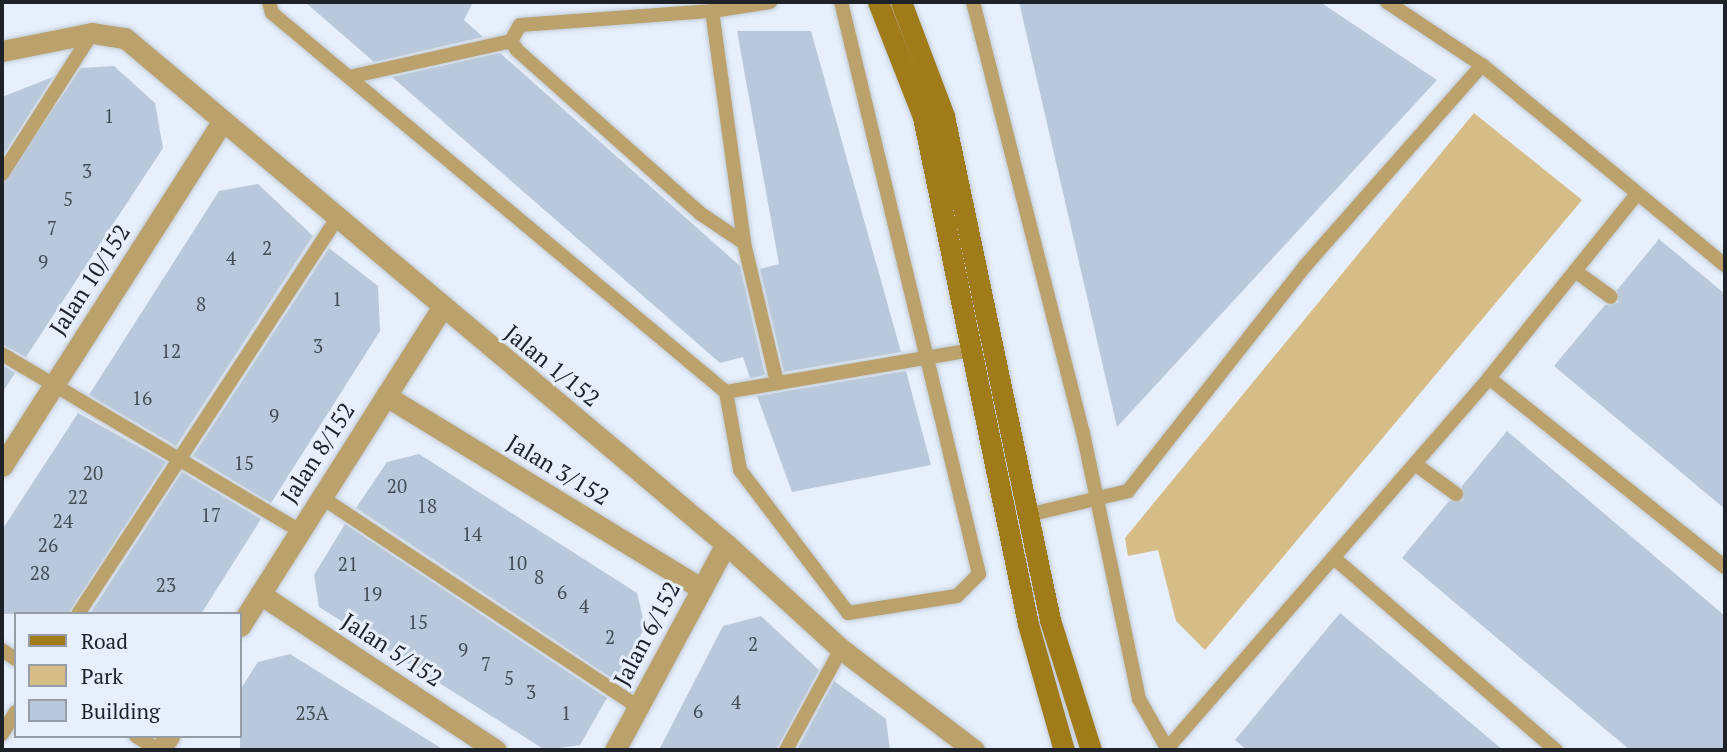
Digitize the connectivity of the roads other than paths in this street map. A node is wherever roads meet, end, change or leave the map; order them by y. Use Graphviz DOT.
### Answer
graph roads {
  1 [pos="269,2"];
  2 [pos="770,2"];
  3 [pos="841,2"];
  4 [pos="878,2"];
  5 [pos="901,2"];
  6 [pos="974,2"];
  7 [pos="1387,2"];
  8 [pos="712,11"];
  9 [pos="92,33"];
  10 [pos="511,41"];
  11 [pos="2,51"];
  12 [pos="1482,65"];
  13 [pos="349,77"];
  14 [pos="222,122"];
  15 [pos="2,174"];
  16 [pos="1636,195"];
  17 [pos="336,219"];
  18 [pos="744,243"];
  19 [pos="1725,265"];
  20 [pos="1575,271"];
  21 [pos="1611,297"];
  22 [pos="441,309"];
  23 [pos="993,347"];
  24 [pos="971,350"];
  25 [pos="2,354"];
  26 [pos="927,356"];
  27 [pos="1489,378"];
  28 [pos="777,383"];
  29 [pos="54,384"];
  30 [pos="726,392"];
  31 [pos="386,396"];
  32 [pos="179,458"];
  33 [pos="1415,464"];
  34 [pos="2,466"];
  35 [pos="1456,494"];
  36 [pos="321,497"];
  37 [pos="1097,501"];
  38 [pos="1028,515"];
  39 [pos="300,531"];
  40 [pos="726,544"];
  41 [pos="1334,558"];
  42 [pos="1725,566"];
  43 [pos="702,589"];
  44 [pos="260,594"];
  45 [pos="79,612"];
  46 [pos="242,623"];
  47 [pos="841,649"];
  48 [pos="638,706"];
  49 [pos="14,715"];
  50 [pos="2,734"];
  51 [pos="139,738"];
  52 [pos="946,741"];
  53 [pos="159,750"];
  54 [pos="496,750"];
  55 [pos="615,750"];
  56 [pos="786,750"];
  57 [pos="974,750"];
  58 [pos="1064,750"];
  59 [pos="1091,750"];
  60 [pos="1166,750"];
  61 [pos="1556,750"];
  1 -- 13 [label="lane"];
  2 -- 8 [label="lane"];
  3 -- 26 [label="lane"];
  4 -- 24 [label="street"];
  5 -- 23 [label="street"];
  6 -- 37 [label="lane"];
  7 -- 12 [label="lane"];
  8 -- 10 [label="lane"];
  8 -- 18 [label="lane"];
  9 -- 11 [label="street"];
  9 -- 14 [label="street, Jalan 1/152"];
  9 -- 15 [label="lane"];
  10 -- 13 [label="lane"];
  10 -- 18 [label="lane"];
  12 -- 16 [label="lane"];
  12 -- 37 [label="lane"];
  13 -- 30 [label="lane"];
  14 -- 17 [label="street, Jalan 1/152"];
  14 -- 29 [label="street, Jalan 10/152"];
  16 -- 19 [label="lane"];
  16 -- 20 [label="lane"];
  17 -- 22 [label="street, Jalan 1/152"];
  17 -- 32 [label="lane"];
  18 -- 28 [label="lane"];
  20 -- 21 [label="lane"];
  20 -- 27 [label="lane"];
  22 -- 31 [label="street, Jalan 8/152"];
  22 -- 40 [label="street, Jalan 1/152"];
  23 -- 24 [label="street"];
  23 -- 38 [label="street"];
  24 -- 26 [label="lane"];
  24 -- 58 [label="street"];
  25 -- 29 [label="lane"];
  26 -- 28 [label="lane"];
  26 -- 30 [label="lane"];
  27 -- 33 [label="lane"];
  27 -- 42 [label="lane"];
  28 -- 30 [label="lane"];
  29 -- 32 [label="lane"];
  29 -- 34 [label="street, Jalan 10/152"];
  31 -- 36 [label="street, Jalan 8/152"];
  31 -- 43 [label="street, Jalan 3/152"];
  32 -- 39 [label="lane"];
  32 -- 45 [label="lane"];
  33 -- 35 [label="lane"];
  33 -- 41 [label="lane"];
  36 -- 39 [label="street, Jalan 8/152"];
  36 -- 48 [label="lane"];
  37 -- 38 [label="lane"];
  37 -- 60 [label="lane"];
  38 -- 59 [label="street"];
  39 -- 44 [label="street, Jalan 8/152"];
  40 -- 43 [label="street, Jalan 6/152"];
  40 -- 47 [label="street, Jalan 1/152"];
  41 -- 60 [label="lane"];
  41 -- 61 [label="lane"];
  43 -- 48 [label="street, Jalan 6/152"];
  44 -- 46 [label="street, Jalan 8/152"];
  44 -- 54 [label="street, Jalan 5/152"];
  47 -- 52 [label="street, Jalan 1/152"];
  47 -- 56 [label="lane"];
  48 -- 55 [label="street, Jalan 6/152"];
  49 -- 50 [label="lane"];
  51 -- 53 [label="lane"];
  52 -- 57 [label="street, Jalan 1/152"];
}
